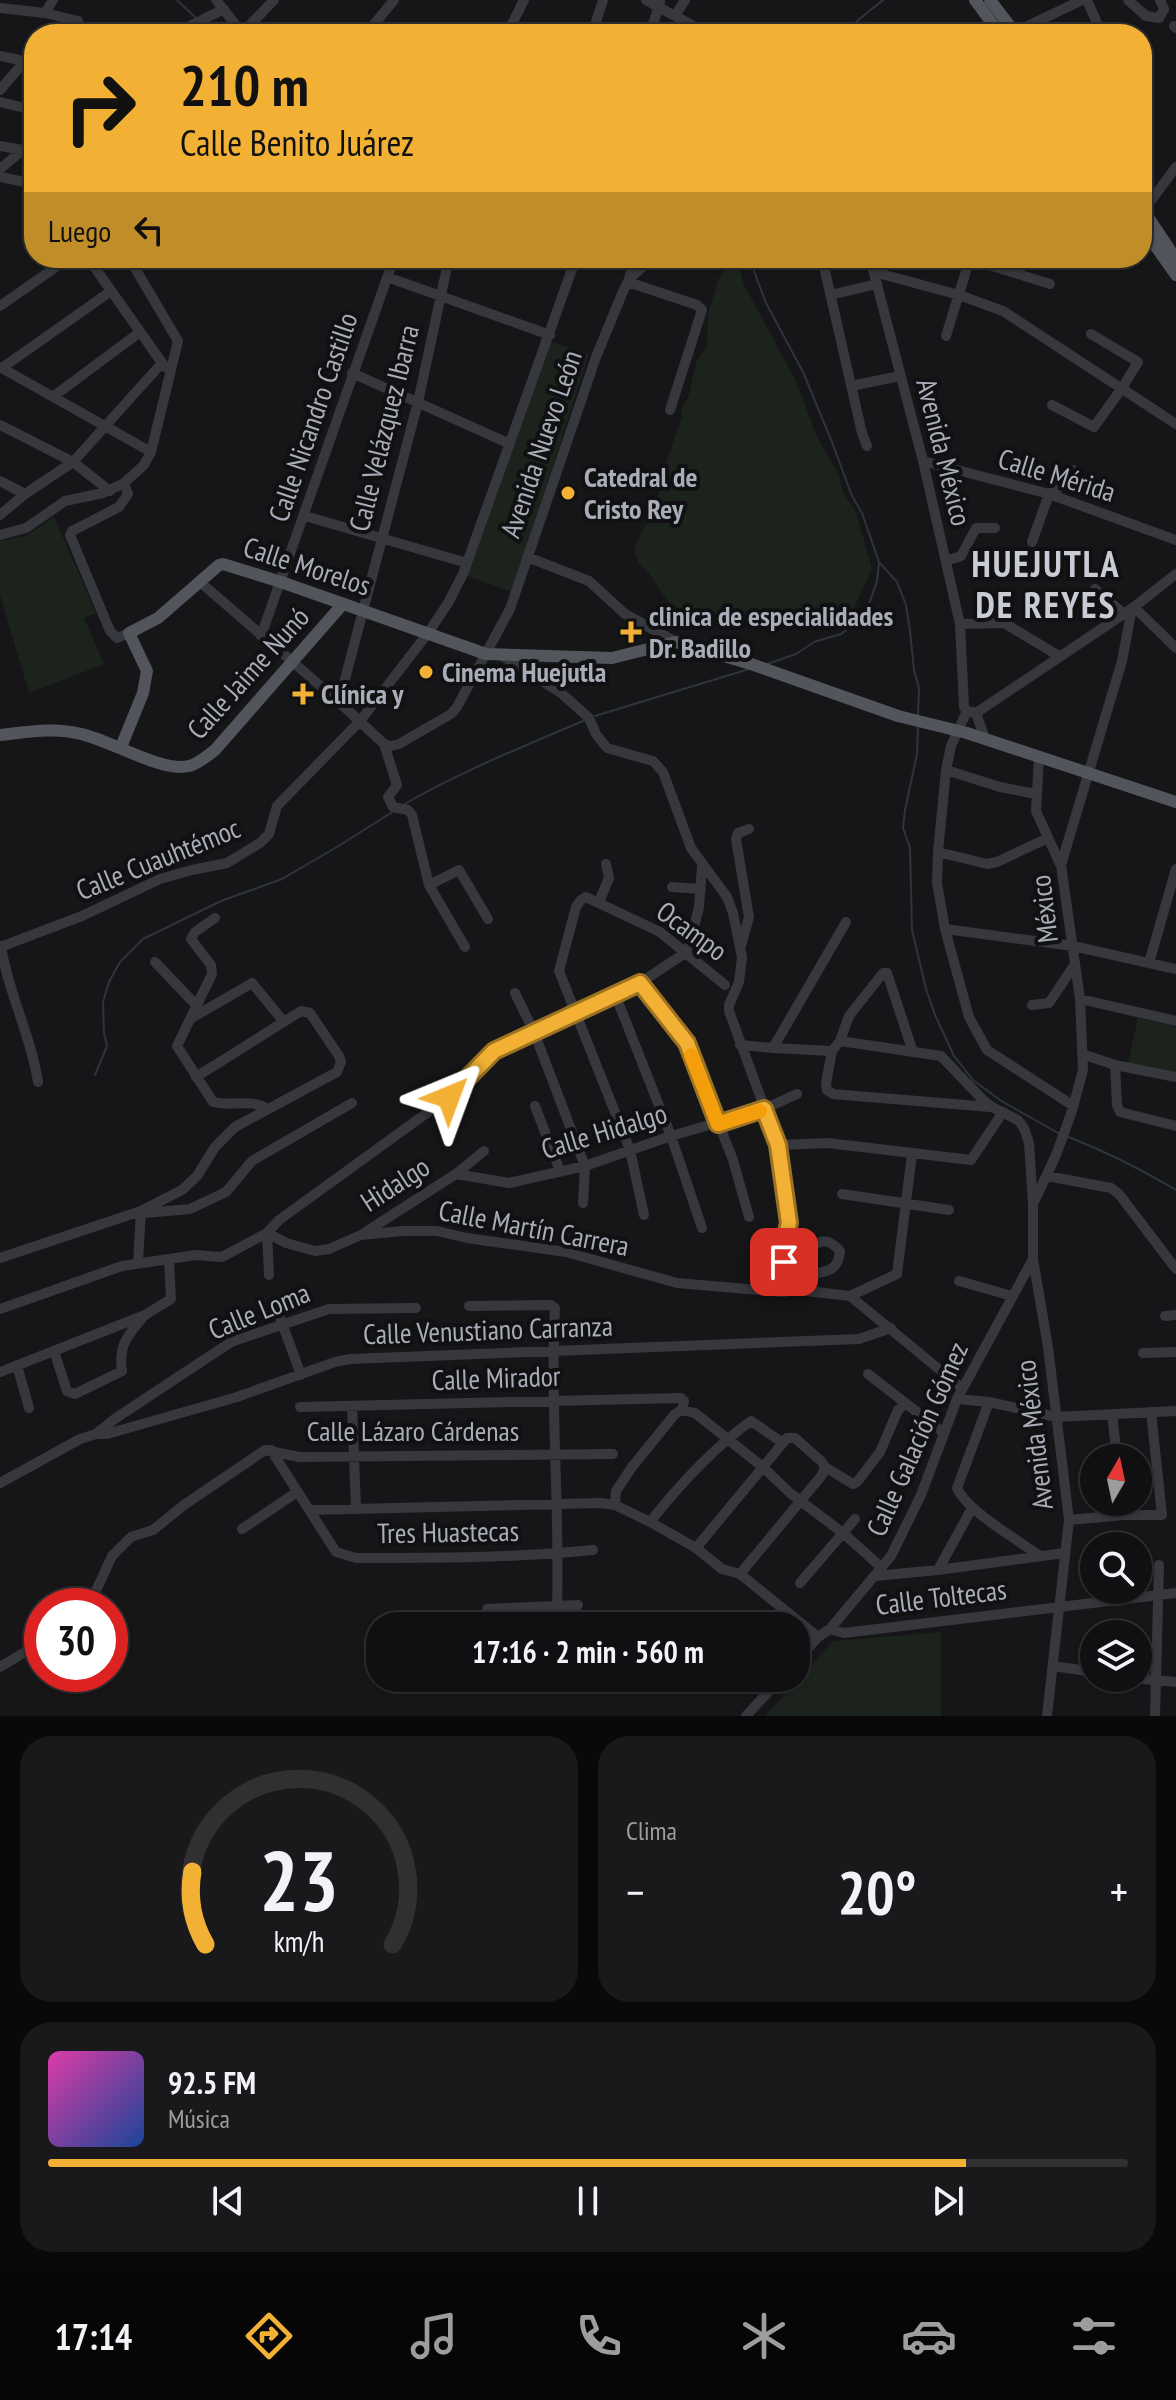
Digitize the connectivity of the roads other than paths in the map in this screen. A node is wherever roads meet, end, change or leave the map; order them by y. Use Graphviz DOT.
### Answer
graph roads {
  1 [pos="53,0"];
  2 [pos="274,0"];
  3 [pos="394,0"];
  4 [pos="524,0"];
  5 [pos="603,0"];
  6 [pos="646,0"];
  7 [pos="685,0"];
  8 [pos="1084,0"];
  9 [pos="1128,0"];
  10 [pos="1160,0"];
  11 [pos="659,3"];
  12 [pos="984,3"];
  13 [pos="220,5"];
  14 [pos="1060,5"];
  15 [pos="0,8"];
  16 [pos="45,13"];
  17 [pos="675,16"];
  18 [pos="78,21"];
  19 [pos="194,24"];
  20 [pos="235,24"];
  21 [pos="252,24"];
  22 [pos="374,24"];
  23 [pos="512,24"];
  24 [pos="595,24"];
  25 [pos="653,24"];
  26 [pos="690,24"];
  27 [pos="995,24"];
  28 [pos="1004,24"];
  29 [pos="1029,24"];
  30 [pos="1097,24"];
  31 [pos="0,56"];
  32 [pos="24,61"];
  33 [pos="24,68"];
  34 [pos="0,90"];
  35 [pos="0,102"];
  36 [pos="24,108"];
  37 [pos="0,146"];
  38 [pos="23,150"];
  39 [pos="1176,167"];
  40 [pos="0,169"];
  41 [pos="0,177"];
  42 [pos="24,182"];
  43 [pos="1152,198"];
  44 [pos="1152,223"];
  45 [pos="1152,241"];
  46 [pos="1176,259"];
  47 [pos="55,268"];
  48 [pos="95,268"];
  49 [pos="135,268"];
  50 [pos="390,268"];
  51 [pos="447,268"];
  52 [pos="573,268"];
  53 [pos="632,268"];
  54 [pos="643,268"];
  55 [pos="824,268"];
  56 [pos="873,268"];
  57 [pos="967,268"];
  58 [pos="1001,268"];
  59 [pos="874,272"];
  60 [pos="1176,275"];
  61 [pos="387,277"];
  62 [pos="628,282"];
  63 [pos="877,284"];
  64 [pos="1050,284"];
  65 [pos="111,291"];
  66 [pos="830,295"];
  67 [pos="959,295"];
  68 [pos="440,297"];
  69 [pos="0,306"];
  70 [pos="140,332"];
  71 [pos="1091,334"];
  72 [pos="550,335"];
  73 [pos="946,336"];
  74 [pos="162,363"];
  75 [pos="1,368"];
  76 [pos="352,373"];
  77 [pos="171,375"];
  78 [pos="900,376"];
  79 [pos="851,386"];
  80 [pos="1122,388"];
  81 [pos="54,396"];
  82 [pos="418,402"];
  83 [pos="1052,405"];
  84 [pos="670,410"];
  85 [pos="1176,424"];
  86 [pos="0,425"];
  87 [pos="108,426"];
  88 [pos="510,444"];
  89 [pos="867,446"];
  90 [pos="151,452"];
  91 [pos="923,461"];
  92 [pos="73,462"];
  93 [pos="1073,470"];
  94 [pos="0,481"];
  95 [pos="124,483"];
  96 [pos="110,491"];
  97 [pos="25,494"];
  98 [pos="1049,494"];
  99 [pos="0,515"];
  100 [pos="305,516"];
  101 [pos="995,528"];
  102 [pos="0,535"];
  103 [pos="381,539"];
  104 [pos="1176,540"];
  105 [pos="1032,542"];
  106 [pos="527,557"];
  107 [pos="946,561"];
  108 [pos="467,563"];
  109 [pos="1176,574"];
  110 [pos="200,582"];
  111 [pos="281,582"];
  112 [pos="1095,589"];
  113 [pos="342,605"];
  114 [pos="363,610"];
  115 [pos="1130,610"];
  116 [pos="960,624"];
  117 [pos="129,633"];
  118 [pos="428,633"];
  119 [pos="261,636"];
  120 [pos="676,642"];
  121 [pos="1176,648"];
  122 [pos="486,654"];
  123 [pos="501,655"];
  124 [pos="1059,656"];
  125 [pos="291,662"];
  126 [pos="339,702"];
  127 [pos="969,710"];
  128 [pos="360,721"];
  129 [pos="0,735"];
  130 [pos="985,739"];
  131 [pos="388,745"];
  132 [pos="121,747"];
  133 [pos="1039,757"];
  134 [pos="946,770"];
  135 [pos="1089,773"];
  136 [pos="1036,794"];
  137 [pos="1176,802"];
  138 [pos="749,829"];
  139 [pos="1048,838"];
  140 [pos="938,852"];
  141 [pos="606,864"];
  142 [pos="1061,865"];
  143 [pos="702,866"];
  144 [pos="1176,869"];
  145 [pos="429,885"];
  146 [pos="672,887"];
  147 [pos="701,889"];
  148 [pos="599,902"];
  149 [pos="215,918"];
  150 [pos="488,919"];
  151 [pos="846,922"];
  152 [pos="945,929"];
  153 [pos="1,946"];
  154 [pos="1073,946"];
  155 [pos="465,947"];
  156 [pos="741,948"];
  157 [pos="685,953"];
  158 [pos="155,962"];
  159 [pos="1149,963"];
  160 [pos="1075,964"];
  161 [pos="1176,969"];
  162 [pos="640,983"];
  163 [pos="725,985"];
  164 [pos="515,993"];
  165 [pos="615,994"];
  166 [pos="1080,999"];
  167 [pos="196,1005"];
  168 [pos="1032,1005"];
  169 [pos="577,1013"];
  170 [pos="189,1020"];
  171 [pos="1176,1021"];
  172 [pos="284,1022"];
  173 [pos="534,1032"];
  174 [pos="840,1041"];
  175 [pos="740,1045"];
  176 [pos="773,1048"];
  177 [pos="832,1051"];
  178 [pos="913,1052"];
  179 [pos="1082,1054"];
  180 [pos="1115,1065"];
  181 [pos="196,1077"];
  182 [pos="1176,1077"];
  183 [pos="38,1082"];
  184 [pos="797,1094"];
  185 [pos="352,1103"];
  186 [pos="535,1106"];
  187 [pos="992,1107"];
  188 [pos="1072,1108"];
  189 [pos="267,1109"];
  190 [pos="764,1109"];
  191 [pos="1003,1112"];
  192 [pos="718,1124"];
  193 [pos="1176,1126"];
  194 [pos="671,1136"];
  195 [pos="778,1145"];
  196 [pos="630,1150"];
  197 [pos="484,1151"];
  198 [pos="912,1154"];
  199 [pos="585,1166"];
  200 [pos="560,1171"];
  201 [pos="456,1174"];
  202 [pos="1047,1176"];
  203 [pos="842,1194"];
  204 [pos="583,1203"];
  205 [pos="1033,1204"];
  206 [pos="906,1205"];
  207 [pos="949,1210"];
  208 [pos="141,1211"];
  209 [pos="644,1215"];
  210 [pos="749,1217"];
  211 [pos="702,1228"];
  212 [pos="267,1233"];
  213 [pos="361,1235"];
  214 [pos="0,1258"];
  215 [pos="1033,1259"];
  216 [pos="169,1260"];
  217 [pos="138,1263"];
  218 [pos="1176,1269"];
  219 [pos="269,1275"];
  220 [pos="959,1281"];
  221 [pos="798,1290"];
  222 [pos="850,1296"];
  223 [pos="1012,1296"];
  224 [pos="275,1304"];
  225 [pos="469,1306"];
  226 [pos="416,1308"];
  227 [pos="0,1309"];
  228 [pos="145,1315"];
  229 [pos="283,1323"];
  230 [pos="891,1328"];
  231 [pos="54,1351"];
  232 [pos="553,1351"];
  233 [pos="1176,1352"];
  234 [pos="1143,1353"];
  235 [pos="17,1365"];
  236 [pos="0,1372"];
  237 [pos="868,1374"];
  238 [pos="301,1375"];
  239 [pos="962,1388"];
  240 [pos="957,1399"];
  241 [pos="554,1401"];
  242 [pos="989,1402"];
  243 [pos="905,1404"];
  244 [pos="352,1406"];
  245 [pos="300,1407"];
  246 [pos="29,1408"];
  247 [pos="682,1410"];
  248 [pos="1176,1411"];
  249 [pos="1151,1412"];
  250 [pos="1112,1414"];
  251 [pos="1056,1417"];
  252 [pos="944,1433"];
  253 [pos="96,1434"];
  254 [pos="727,1438"];
  255 [pos="787,1440"];
  256 [pos="1115,1444"];
  257 [pos="271,1450"];
  258 [pos="556,1454"];
  259 [pos="613,1454"];
  260 [pos="353,1457"];
  261 [pos="825,1467"];
  262 [pos="764,1468"];
  263 [pos="0,1483"];
  264 [pos="297,1492"];
  265 [pos="801,1501"];
  266 [pos="556,1504"];
  267 [pos="615,1505"];
  268 [pos="356,1508"];
  269 [pos="972,1508"];
  270 [pos="311,1510"];
  271 [pos="1152,1515"];
  272 [pos="1113,1516"];
  273 [pos="855,1519"];
  274 [pos="1069,1520"];
  275 [pos="650,1522"];
  276 [pos="242,1529"];
  277 [pos="843,1533"];
  278 [pos="696,1548"];
  279 [pos="593,1550"];
  280 [pos="559,1553"];
  281 [pos="1065,1553"];
  282 [pos="1040,1556"];
  283 [pos="1159,1565"];
  284 [pos="938,1570"];
  285 [pos="878,1572"];
  286 [pos="740,1574"];
  287 [pos="800,1583"];
  288 [pos="97,1588"];
  289 [pos="1176,1593"];
  290 [pos="1159,1594"];
  291 [pos="578,1605"];
  292 [pos="557,1607"];
  293 [pos="1058,1607"];
  294 [pos="487,1609"];
  295 [pos="830,1629"];
  296 [pos="818,1637"];
  297 [pos="810,1646"];
  298 [pos="24,1653"];
  299 [pos="1053,1666"];
  300 [pos="0,1667"];
  301 [pos="1080,1670"];
  302 [pos="1152,1681"];
  303 [pos="1156,1682"];
  304 [pos="1176,1682"];
  305 [pos="768,1692"];
  306 [pos="746,1716"];
  307 [pos="1047,1716"];
  308 [pos="1155,1716"];
  1 -- 16 [label="street"];
  2 -- 21 [label="street"];
  3 -- 22 [label="street"];
  4 -- 23 [label="street"];
  5 -- 24 [label="street"];
  6 -- 11 [label="street"];
  7 -- 17 [label="street"];
  8 -- 14 [label="street"];
  8 -- 30 [label="street"];
  9 -- 10 [label="street"];
  11 -- 17 [label="street"];
  11 -- 25 [label="street"];
  12 -- 27 [label="main road"];
  12 -- 28 [label="main road, bridge"];
  13 -- 19 [label="street"];
  13 -- 20 [label="street"];
  14 -- 29 [label="street"];
  15 -- 16 [label="street"];
  16 -- 18 [label="street"];
  17 -- 26 [label="street"];
  31 -- 32 [label="street"];
  33 -- 34 [label="street"];
  35 -- 36 [label="street"];
  37 -- 38 [label="street"];
  38 -- 40 [label="street"];
  39 -- 43 [label="street"];
  41 -- 42 [label="street"];
  44 -- 46 [label="main road"];
  45 -- 60 [label="main road"];
  47 -- 69 [label="street"];
  48 -- 65 [label="street"];
  49 -- 77 [label="street"];
  50 -- 61 [label="street, Calle Nicandro Castillo"];
  51 -- 68 [label="street, Calle Velázquez Ibarra"];
  52 -- 72 [label="street, Calle Cuauhtémoc"];
  53 -- 62 [label="street"];
  54 -- 62 [label="street, Avenida Nuevo León"];
  55 -- 66 [label="street"];
  56 -- 59 [label="street, Avenida México"];
  57 -- 67 [label="street"];
  58 -- 64 [label="street"];
  59 -- 63 [label="street, Avenida México"];
  59 -- 67 [label="street"];
  61 -- 68 [label="street"];
  61 -- 76 [label="street, Calle Nicandro Castillo"];
  62 -- 84 [label="street"];
  62 -- 106 [label="street, Avenida Nuevo León"];
  63 -- 66 [label="street"];
  63 -- 78 [label="street, Avenida México"];
  65 -- 70 [label="street"];
  65 -- 75 [label="street"];
  66 -- 79 [label="street"];
  67 -- 73 [label="street"];
  67 -- 80 [label="street"];
  68 -- 72 [label="street"];
  68 -- 82 [label="street, Calle Velázquez Ibarra"];
  70 -- 74 [label="street"];
  70 -- 81 [label="street"];
  71 -- 80 [label="street"];
  72 -- 88 [label="street, Calle Cuauhtémoc"];
  74 -- 77 [label="street"];
  74 -- 87 [label="street"];
  75 -- 81 [label="street"];
  76 -- 82 [label="street"];
  76 -- 100 [label="street, Calle Nicandro Castillo"];
  77 -- 90 [label="street"];
  78 -- 79 [label="street"];
  78 -- 91 [label="street, Avenida México"];
  79 -- 89 [label="street"];
  80 -- 83 [label="street"];
  80 -- 85 [label="street"];
  81 -- 87 [label="street"];
  82 -- 88 [label="street"];
  82 -- 103 [label="street, Calle Velázquez Ibarra"];
  86 -- 92 [label="street"];
  87 -- 90 [label="street"];
  87 -- 92 [label="street"];
  88 -- 108 [label="street, Calle Cuauhtémoc"];
  90 -- 95 [label="street"];
  91 -- 98 [label="street, Calle Mérida"];
  91 -- 107 [label="street, Avenida México"];
  92 -- 96 [label="street"];
  92 -- 97 [label="street"];
  93 -- 98 [label="street"];
  94 -- 97 [label="street"];
  95 -- 96 [label="street"];
  95 -- 117 [label="street"];
  96 -- 102 [label="street"];
  97 -- 99 [label="street"];
  98 -- 104 [label="street, Calle Mérida"];
  98 -- 105 [label="street"];
  100 -- 103 [label="street"];
  100 -- 111 [label="street, Calle Nicandro Castillo"];
  101 -- 107 [label="street"];
  103 -- 108 [label="street"];
  103 -- 114 [label="street, Calle Velázquez Ibarra"];
  106 -- 120 [label="street"];
  106 -- 122 [label="street, Avenida Nuevo León"];
  107 -- 116 [label="street, Avenida México"];
  108 -- 118 [label="street, Calle Cuauhtémoc"];
  109 -- 115 [label="street"];
  110 -- 111 [label="main road, Calle Morelos"];
  110 -- 117 [label="main road, Calle Morelos"];
  110 -- 119 [label="street"];
  111 -- 113 [label="main road, Calle Morelos"];
  111 -- 119 [label="street, Calle Nicandro Castillo"];
  112 -- 115 [label="street"];
  113 -- 114 [label="main road, Calle Morelos"];
  113 -- 125 [label="main road, Calle Jaime Nunó"];
  114 -- 118 [label="main road, Calle Morelos"];
  114 -- 126 [label="street, Calle Velázquez Ibarra"];
  115 -- 121 [label="street"];
  115 -- 124 [label="street"];
  115 -- 135 [label="street, México"];
  116 -- 124 [label="street"];
  116 -- 127 [label="street, Avenida México"];
  117 -- 132 [label="main road"];
  118 -- 122 [label="main road, Calle Morelos"];
  118 -- 128 [label="street, Calle Cuauhtémoc"];
  119 -- 125 [label="street"];
  120 -- 123 [label="main road, Calle Morelos"];
  120 -- 130 [label="main road, bridge"];
  122 -- 123 [label="main road, Calle Morelos"];
  122 -- 131 [label="street"];
  123 -- 143 [label="street"];
  124 -- 127 [label="street"];
  125 -- 126 [label="street"];
  125 -- 132 [label="main road, Calle Jaime Nunó"];
  126 -- 128 [label="street"];
  127 -- 130 [label="street"];
  127 -- 134 [label="street"];
  128 -- 131 [label="street"];
  128 -- 153 [label="street, Calle Cuauhtémoc"];
  129 -- 132 [label="main road, Calle Jaime Nunó"];
  130 -- 133 [label="main road"];
  131 -- 145 [label="street"];
  133 -- 135 [label="main road"];
  133 -- 136 [label="street"];
  134 -- 136 [label="street"];
  134 -- 140 [label="street"];
  135 -- 137 [label="main road"];
  135 -- 142 [label="street, México"];
  136 -- 139 [label="street"];
  138 -- 156 [label="street"];
  139 -- 140 [label="street"];
  139 -- 142 [label="street"];
  140 -- 152 [label="street"];
  141 -- 148 [label="street"];
  142 -- 154 [label="street, México"];
  143 -- 147 [label="street"];
  143 -- 156 [label="street"];
  144 -- 159 [label="street"];
  145 -- 150 [label="street"];
  145 -- 155 [label="street"];
  146 -- 147 [label="street"];
  147 -- 157 [label="street"];
  148 -- 157 [label="street, Ocampo"];
  148 -- 169 [label="street, Ocampo"];
  149 -- 167 [label="street"];
  151 -- 176 [label="street"];
  152 -- 154 [label="street"];
  152 -- 188 [label="street"];
  153 -- 183 [label="street"];
  154 -- 159 [label="street"];
  154 -- 160 [label="street, México"];
  156 -- 175 [label="street"];
  157 -- 162 [label="street"];
  157 -- 163 [label="street, Ocampo"];
  158 -- 167 [label="street"];
  159 -- 161 [label="street"];
  160 -- 166 [label="street, México"];
  160 -- 168 [label="street"];
  162 -- 165 [label="street"];
  162 -- 192 [label="street"];
  164 -- 173 [label="street"];
  165 -- 169 [label="street"];
  165 -- 194 [label="street"];
  166 -- 171 [label="street"];
  166 -- 179 [label="street, México"];
  167 -- 170 [label="street"];
  169 -- 173 [label="street"];
  169 -- 196 [label="street"];
  170 -- 172 [label="street"];
  170 -- 181 [label="street"];
  172 -- 181 [label="street"];
  172 -- 189 [label="street"];
  173 -- 199 [label="street"];
  173 -- 212 [label="street"];
  174 -- 177 [label="street"];
  174 -- 178 [label="street"];
  174 -- 178 [label="street"];
  175 -- 176 [label="street"];
  175 -- 190 [label="street"];
  176 -- 177 [label="street"];
  177 -- 187 [label="street"];
  178 -- 187 [label="street"];
  179 -- 180 [label="street"];
  179 -- 188 [label="street, México"];
  180 -- 182 [label="street"];
  180 -- 193 [label="street"];
  181 -- 189 [label="street"];
  184 -- 190 [label="street, Calle Hidalgo"];
  185 -- 208 [label="street"];
  186 -- 200 [label="street"];
  187 -- 191 [label="street"];
  188 -- 202 [label="street, México"];
  189 -- 208 [label="street"];
  190 -- 192 [label="street, Calle Hidalgo"];
  190 -- 195 [label="street"];
  191 -- 198 [label="street"];
  191 -- 205 [label="street, Avenida México"];
  192 -- 194 [label="street, Calle Hidalgo"];
  192 -- 210 [label="street"];
  194 -- 196 [label="street, Calle Hidalgo"];
  194 -- 211 [label="street"];
  195 -- 198 [label="street"];
  195 -- 221 [label="street"];
  196 -- 199 [label="street, Calle Hidalgo"];
  196 -- 209 [label="street"];
  197 -- 201 [label="street, Hidalgo"];
  198 -- 206 [label="street"];
  199 -- 200 [label="street, Calle Hidalgo"];
  199 -- 204 [label="street"];
  200 -- 201 [label="street, Calle Hidalgo"];
  201 -- 213 [label="street, Hidalgo"];
  202 -- 205 [label="street, México"];
  202 -- 218 [label="street"];
  203 -- 206 [label="street"];
  205 -- 215 [label="street, Avenida México"];
  206 -- 207 [label="street"];
  206 -- 222 [label="street"];
  208 -- 214 [label="street"];
  208 -- 217 [label="street"];
  212 -- 213 [label="street, Calle Martín Carrera"];
  212 -- 216 [label="street"];
  212 -- 219 [label="street"];
  213 -- 221 [label="street, Calle Martín Carrera"];
  215 -- 223 [label="street, Calle Galación Gómez"];
  215 -- 251 [label="street, Avenida México"];
  216 -- 217 [label="street"];
  216 -- 228 [label="street"];
  217 -- 227 [label="street"];
  220 -- 223 [label="street"];
  221 -- 222 [label="street, Calle Martín Carrera"];
  222 -- 230 [label="street"];
  223 -- 239 [label="street, Calle Galación Gómez"];
  224 -- 229 [label="street"];
  225 -- 232 [label="street"];
  226 -- 229 [label="street, Calle Loma"];
  228 -- 231 [label="street"];
  228 -- 231 [label="street"];
  229 -- 238 [label="street"];
  229 -- 253 [label="street, Calle Loma"];
  230 -- 232 [label="street, Calle Venustiano Carranza"];
  230 -- 239 [label="street"];
  231 -- 235 [label="street"];
  232 -- 238 [label="street, Calle Venustiano Carranza"];
  232 -- 241 [label="street"];
  233 -- 234 [label="street"];
  235 -- 236 [label="street"];
  235 -- 246 [label="street"];
  237 -- 243 [label="street"];
  238 -- 253 [label="street, Calle Venustiano Carranza"];
  239 -- 240 [label="street, Calle Galación Gómez"];
  240 -- 242 [label="street"];
  240 -- 252 [label="street, Calle Galación Gómez"];
  241 -- 244 [label="street, Calle Mirador"];
  241 -- 247 [label="street, Calle Mirador"];
  241 -- 258 [label="street"];
  242 -- 251 [label="street"];
  242 -- 269 [label="street"];
  243 -- 252 [label="street"];
  243 -- 261 [label="street"];
  244 -- 245 [label="street, Calle Mirador"];
  244 -- 260 [label="street"];
  247 -- 254 [label="street"];
  247 -- 267 [label="street"];
  248 -- 249 [label="street"];
  249 -- 250 [label="street"];
  249 -- 271 [label="street"];
  250 -- 251 [label="street"];
  250 -- 256 [label="street"];
  251 -- 274 [label="street, Avenida México"];
  252 -- 285 [label="street, Calle Galación Gómez"];
  253 -- 263 [label="street"];
  254 -- 255 [label="street"];
  254 -- 262 [label="street"];
  254 -- 275 [label="street"];
  255 -- 261 [label="street"];
  255 -- 262 [label="street"];
  257 -- 260 [label="street, Calle Lázaro Cárdenas"];
  257 -- 264 [label="street, Tres Huastecas"];
  257 -- 288 [label="street, Calle Lázaro Cárdenas"];
  258 -- 259 [label="street, Calle Lázaro Cárdenas"];
  258 -- 260 [label="street, Calle Lázaro Cárdenas"];
  258 -- 266 [label="street"];
  260 -- 268 [label="street"];
  261 -- 265 [label="street"];
  262 -- 265 [label="street"];
  262 -- 278 [label="street"];
  264 -- 270 [label="street, Tres Huastecas"];
  264 -- 276 [label="street"];
  265 -- 277 [label="street"];
  265 -- 286 [label="street"];
  266 -- 267 [label="street"];
  266 -- 268 [label="street"];
  266 -- 280 [label="street"];
  267 -- 275 [label="street"];
  268 -- 270 [label="street"];
  269 -- 282 [label="street"];
  269 -- 284 [label="street"];
  270 -- 280 [label="street, Tres Huastecas"];
  272 -- 274 [label="street"];
  273 -- 277 [label="street"];
  274 -- 281 [label="street, Avenida México"];
  275 -- 278 [label="street"];
  277 -- 285 [label="street"];
  277 -- 287 [label="street"];
  278 -- 286 [label="street"];
  279 -- 280 [label="street"];
  280 -- 292 [label="street, Tres Huastecas"];
  281 -- 282 [label="street"];
  281 -- 293 [label="street, Avenida México"];
  282 -- 284 [label="street"];
  283 -- 290 [label="street"];
  284 -- 285 [label="street"];
  285 -- 295 [label="street, Calle Galación Gómez"];
  286 -- 296 [label="street"];
  289 -- 290 [label="street, Calle Toltecas"];
  290 -- 293 [label="street, Calle Toltecas"];
  290 -- 303 [label="street"];
  291 -- 292 [label="street"];
  292 -- 294 [label="street"];
  293 -- 295 [label="street, Calle Toltecas"];
  293 -- 299 [label="street, Avenida México"];
  295 -- 296 [label="street, Calle Galación Gómez"];
  296 -- 297 [label="street, Calle Galación Gómez"];
  298 -- 300 [label="street"];
  299 -- 301 [label="street"];
  299 -- 307 [label="street, Avenida México"];
  302 -- 303 [label="street"];
  303 -- 304 [label="street"];
  303 -- 308 [label="street"];
  305 -- 306 [label="street"];
}
